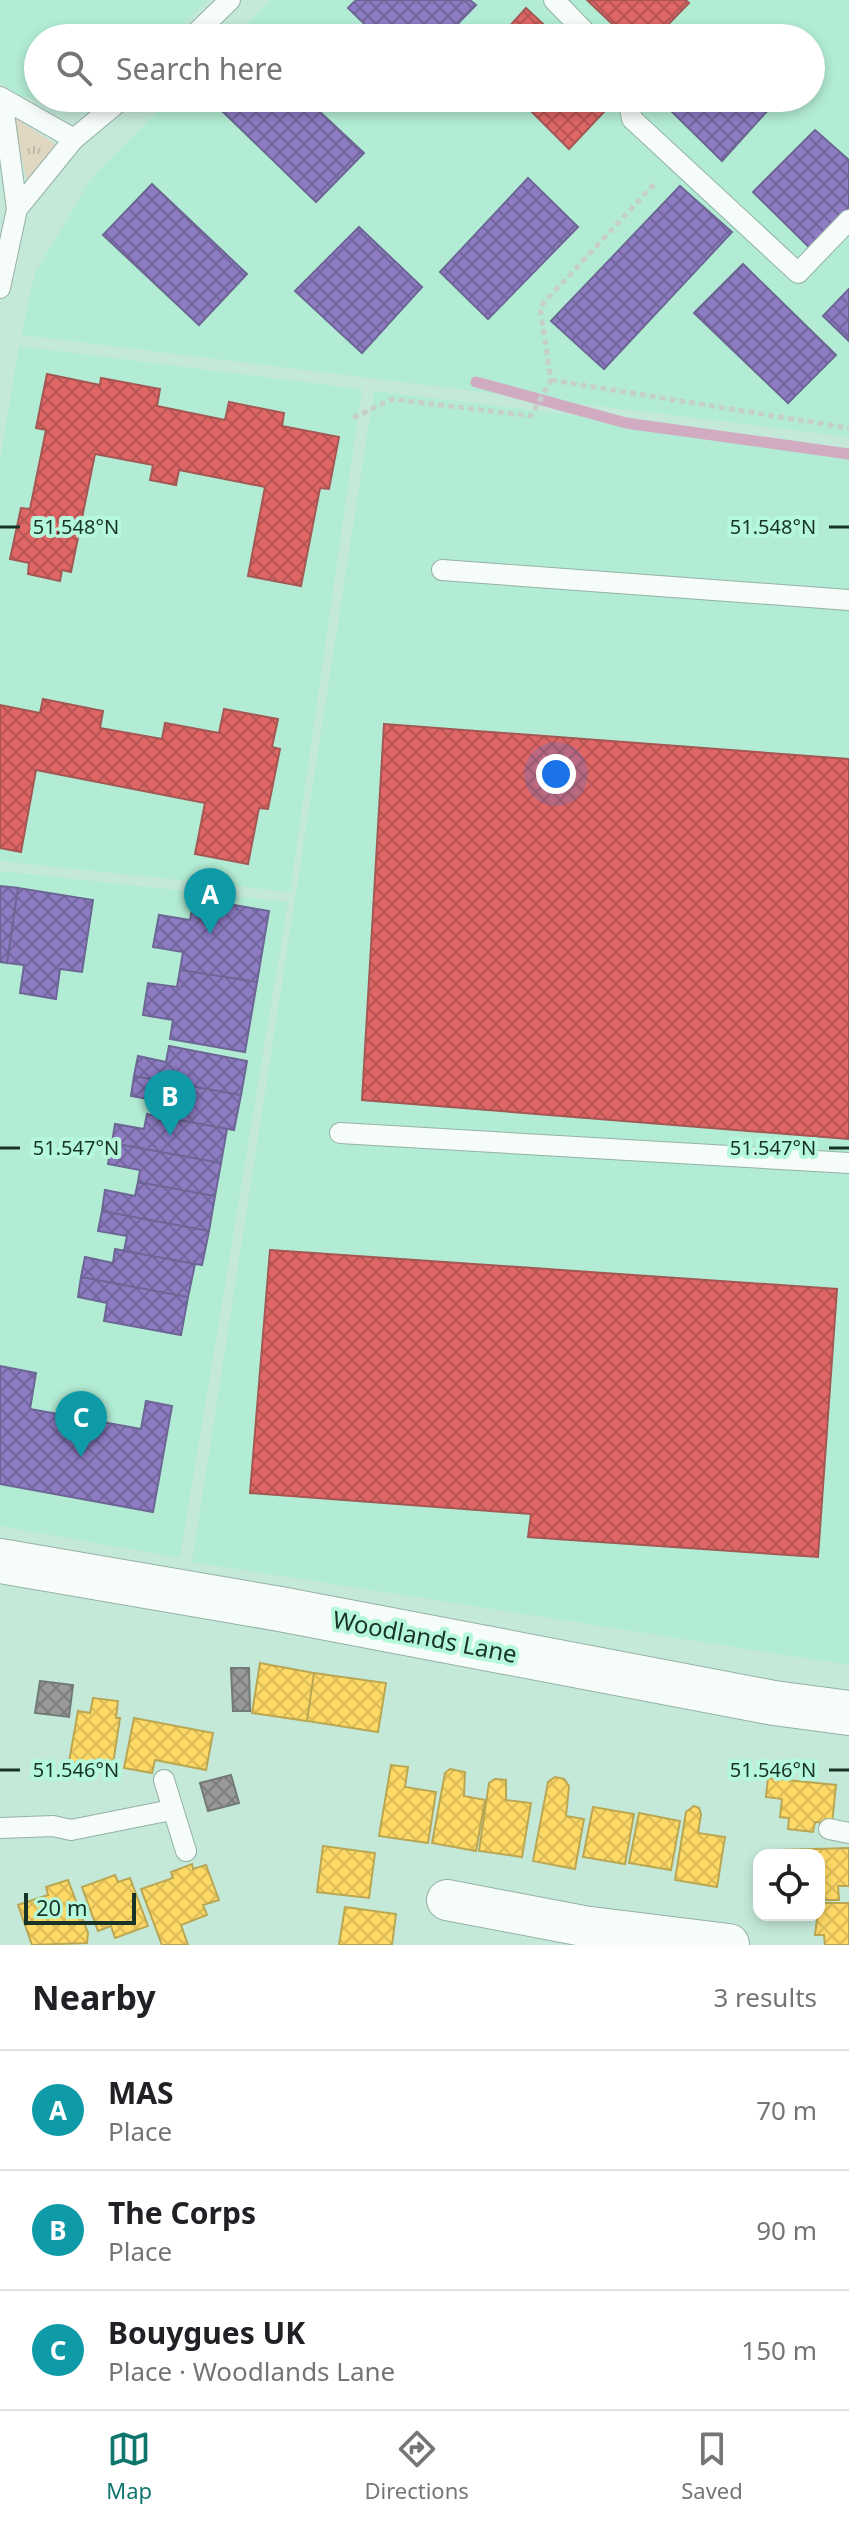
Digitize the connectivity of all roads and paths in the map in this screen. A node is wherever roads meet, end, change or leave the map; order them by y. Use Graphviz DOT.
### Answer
graph roads {
  1 [pos="230,0"];
  2 [pos="554,0"];
  3 [pos="205,24"];
  4 [pos="577,24"];
  5 [pos="1,97"];
  6 [pos="24,110"];
  7 [pos="27,112"];
  8 [pos="106,112"];
  9 [pos="631,112"];
  10 [pos="74,139"];
  11 [pos="676,160"];
  12 [pos="17,209"];
  13 [pos="849,220"];
  14 [pos="0,288"];
  15 [pos="551,380"];
  16 [pos="353,418"];
  17 [pos="849,428"];
  18 [pos="442,570"];
  19 [pos="849,600"];
  20 [pos="340,1133"];
  21 [pos="849,1163"];
  22 [pos="1,1570"];
  23 [pos="849,1713"];
  24 [pos="164,1780"];
  25 [pos="171,1810"];
  26 [pos="0,1828"];
  27 [pos="186,1851"];
  28 [pos="447,1900"];
  29 [pos="582,1935"];
  30 [pos="729,1944"];
  1 -- 3 [label="lane"];
  2 -- 4 [label="lane"];
  5 -- 6 [label="lane"];
  5 -- 12 [label="lane"];
  7 -- 10 [label="lane"];
  8 -- 10 [label="lane"];
  9 -- 11 [label="lane"];
  10 -- 12 [label="lane"];
  11 -- 13 [label="lane"];
  11 -- 15 [label="path"];
  12 -- 14 [label="lane"];
  15 -- 16 [label="path"];
  15 -- 17 [label="path"];
  18 -- 19 [label="lane"];
  20 -- 21 [label="lane"];
  22 -- 23 [label="street, Woodlands Lane"];
  24 -- 25 [label="lane"];
  25 -- 26 [label="lane"];
  25 -- 27 [label="lane"];
  28 -- 29 [label="street"];
  29 -- 30 [label="street"];
}
